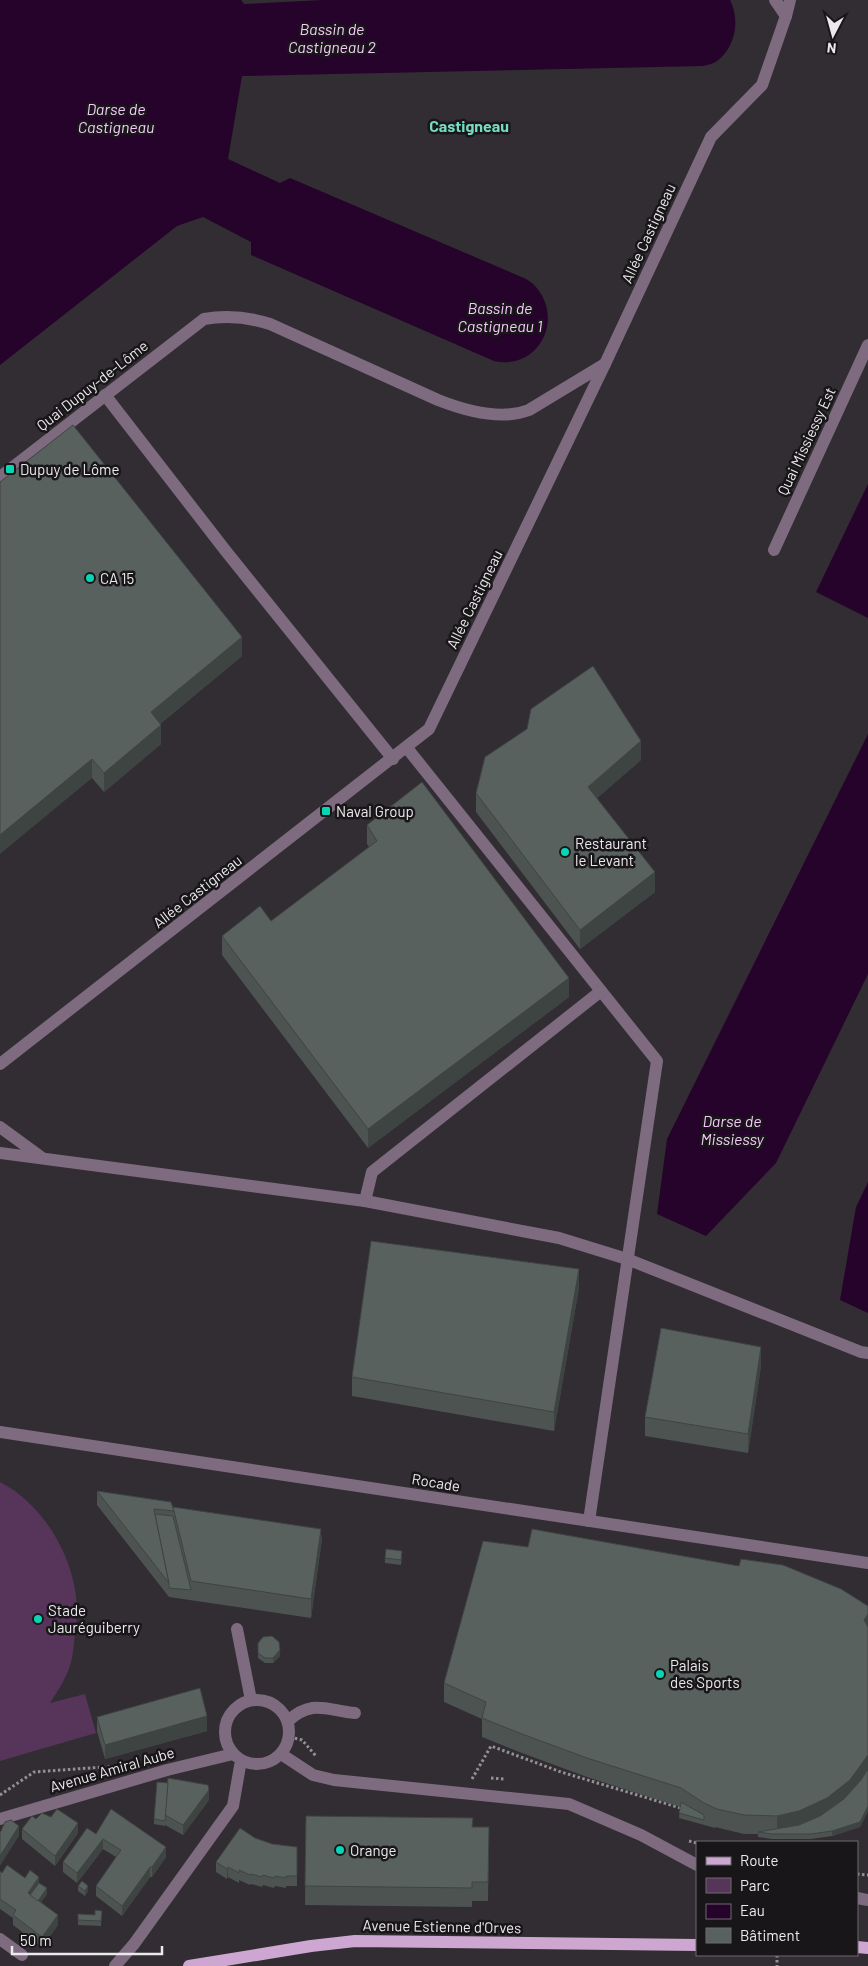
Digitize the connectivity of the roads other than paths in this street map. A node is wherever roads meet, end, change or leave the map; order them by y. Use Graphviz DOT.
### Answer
graph roads {
  1 [pos="776,0"];
  2 [pos="790,0"];
  3 [pos="786,16"];
  4 [pos="868,345"];
  5 [pos="605,364"];
  6 [pos="105,395"];
  7 [pos="0,477"];
  8 [pos="774,550"];
  9 [pos="407,748"];
  10 [pos="393,759"];
  11 [pos="601,991"];
  12 [pos="0,1064"];
  13 [pos="0,1128"];
  14 [pos="0,1153"];
  15 [pos="43,1158"];
  16 [pos="365,1201"];
  17 [pos="627,1259"];
  18 [pos="868,1353"];
  19 [pos="0,1432"];
  20 [pos="589,1521"];
  21 [pos="868,1563"];
  22 [pos="237,1629"];
  23 [pos="251,1700"];
  24 [pos="355,1713"];
  25 [pos="288,1722"];
  26 [pos="281,1754"];
  27 [pos="238,1758"];
  28 [pos="0,1819"];
  29 [pos="696,1864"];
  30 [pos="0,1938"];
  31 [pos="696,1945"];
  32 [pos="22,1955"];
  33 [pos="115,1966"];
  34 [pos="189,1966"];
  1 -- 3 [label="street"];
  2 -- 3 [label="street, Allée Castigneau"];
  3 -- 5 [label="street, Allée Castigneau"];
  4 -- 8 [label="street, Quai Missiessy Est"];
  5 -- 6 [label="street, Quai Dupuy-de-Lôme"];
  5 -- 9 [label="street, Allée Castigneau"];
  6 -- 7 [label="street, Quai Dupuy-de-Lôme"];
  6 -- 10 [label="street"];
  9 -- 10 [label="street, Allée Castigneau"];
  9 -- 11 [label="street"];
  10 -- 12 [label="street, Allée Castigneau"];
  11 -- 16 [label="street"];
  11 -- 17 [label="street"];
  13 -- 15 [label="street"];
  14 -- 15 [label="street"];
  15 -- 16 [label="street"];
  16 -- 17 [label="street"];
  17 -- 18 [label="street"];
  17 -- 20 [label="street"];
  19 -- 20 [label="street, Rocade"];
  20 -- 21 [label="street, Rocade"];
  22 -- 23 [label="street"];
  23 -- 25 [label="street"];
  23 -- 27 [label="street"];
  24 -- 25 [label="street"];
  25 -- 26 [label="street"];
  26 -- 27 [label="street"];
  26 -- 29 [label="street"];
  27 -- 28 [label="street, Avenue Amiral Aube"];
  27 -- 33 [label="street"];
  30 -- 32 [label="street"];
  31 -- 34 [label="main road, Avenue Estienne d'Orves"];
}
